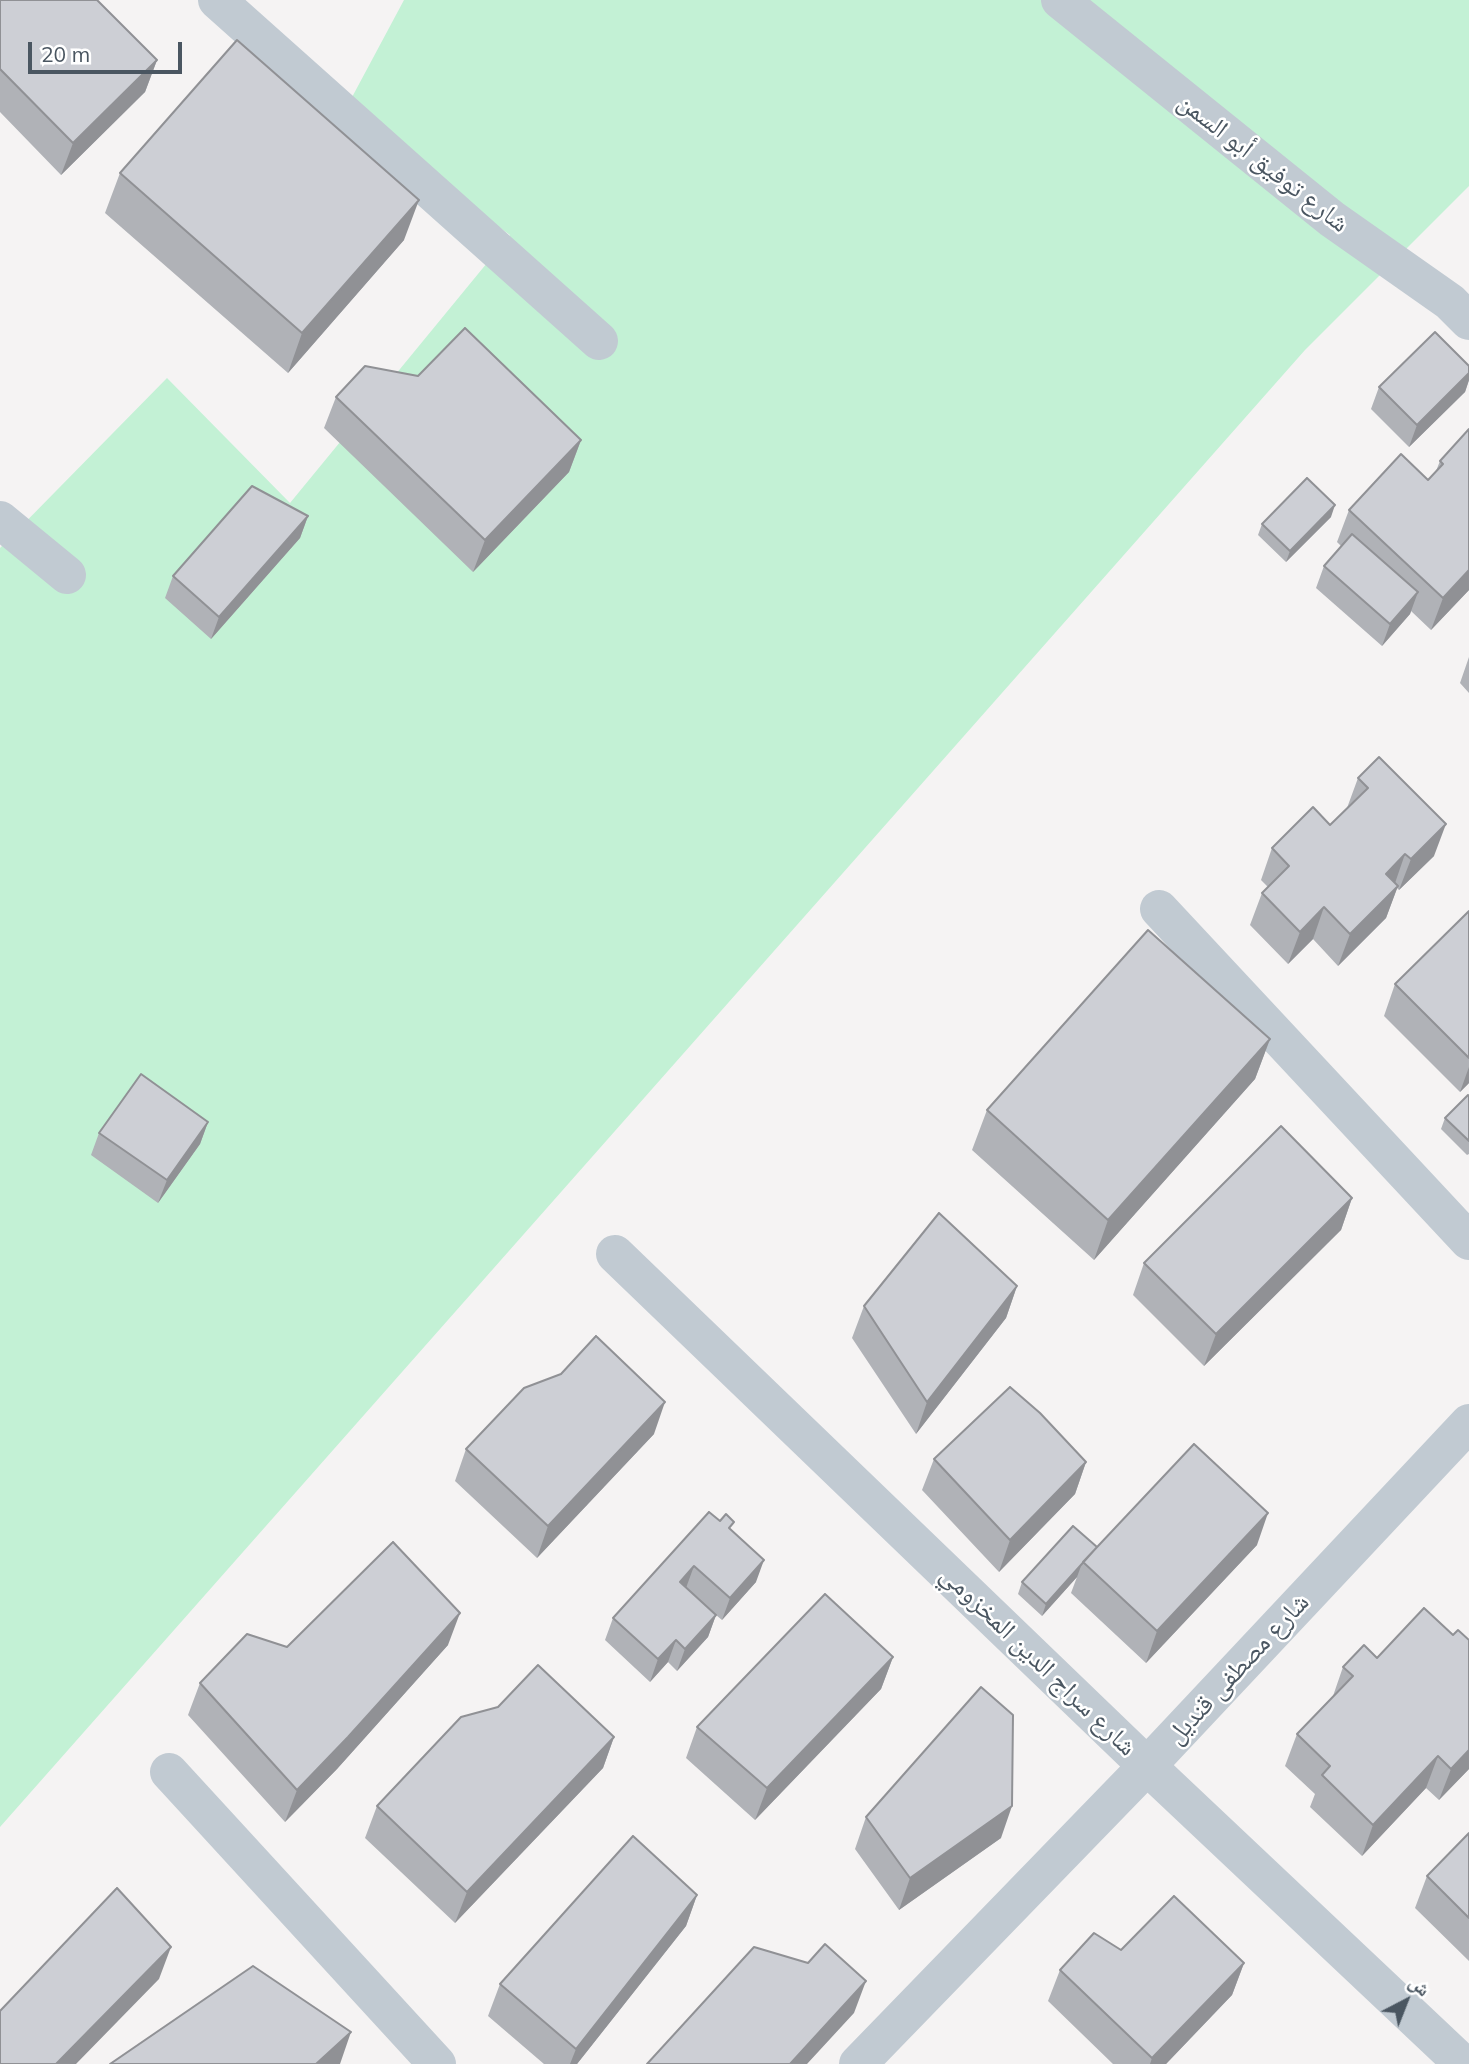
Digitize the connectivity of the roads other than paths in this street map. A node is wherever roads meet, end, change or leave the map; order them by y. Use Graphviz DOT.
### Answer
graph roads {
  1 [pos="217,0"];
  2 [pos="1060,0"];
  3 [pos="1463,301"];
  4 [pos="599,341"];
  5 [pos="0,520"];
  6 [pos="67,575"];
  7 [pos="1159,909"];
  8 [pos="1469,1241"];
  9 [pos="615,1254"];
  10 [pos="1469,1423"];
  11 [pos="1147,1766"];
  12 [pos="169,1772"];
  13 [pos="437,2064"];
  14 [pos="858,2064"];
  15 [pos="1463,2064"];
  1 -- 4 [label="street"];
  2 -- 3 [label="street, شارع توفيق أبو السمن"];
  5 -- 6 [label="street"];
  7 -- 8 [label="street"];
  9 -- 11 [label="street, شارع سراج الدين المخزومي"];
  10 -- 11 [label="street, شارع مصطفى قنديل"];
  11 -- 14 [label="street, شارع مصطفى قنديل"];
  11 -- 15 [label="street, شارع سراج الدين المخزومي"];
  12 -- 13 [label="street"];
}
